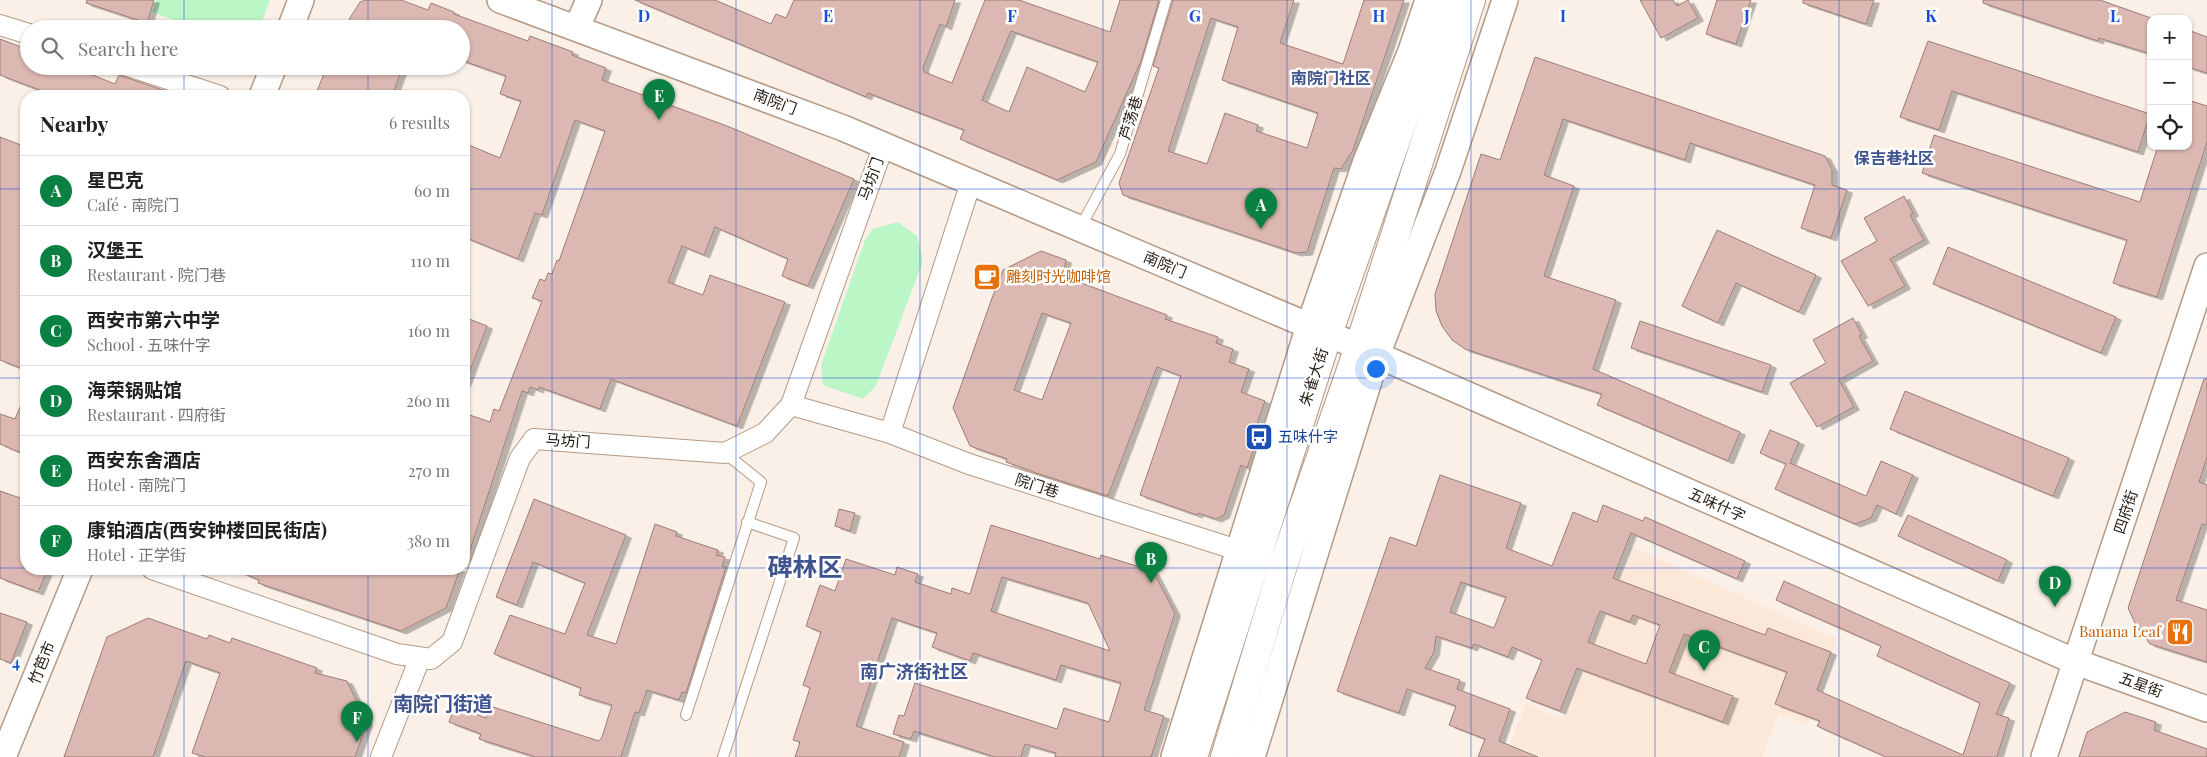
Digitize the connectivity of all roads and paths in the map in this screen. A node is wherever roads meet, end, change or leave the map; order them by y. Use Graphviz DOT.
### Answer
graph roads {
  1 [pos="301,0"];
  2 [pos="500,0"];
  3 [pos="589,0"];
  4 [pos="1166,0"];
  5 [pos="1428,0"];
  6 [pos="1446,0"];
  7 [pos="1471,0"];
  8 [pos="1505,0"];
  9 [pos="293,20"];
  10 [pos="0,25"];
  11 [pos="577,27"];
  12 [pos="20,31"];
  13 [pos="156,75"];
  14 [pos="270,75"];
  15 [pos="202,90"];
  16 [pos="264,90"];
  17 [pos="883,147"];
  18 [pos="971,182"];
  19 [pos="1080,229"];
  20 [pos="2207,266"];
  21 [pos="1319,330"];
  22 [pos="1368,351"];
  23 [pos="791,405"];
  24 [pos="890,432"];
  25 [pos="725,453"];
  26 [pos="747,522"];
  27 [pos="1248,553"];
  28 [pos="1283,566"];
  29 [pos="78,575"];
  30 [pos="169,575"];
  31 [pos="420,658"];
  32 [pos="2076,662"];
  33 [pos="2207,709"];
  34 [pos="686,715"];
  35 [pos="3,757"];
  36 [pos="381,757"];
  37 [pos="723,757"];
  38 [pos="1174,757"];
  39 [pos="1193,757"];
  40 [pos="1225,757"];
  41 [pos="1252,757"];
  42 [pos="2044,757"];
  1 -- 9 [label="street"];
  2 -- 11 [label="street, 南院门"];
  3 -- 11 [label="street"];
  4 -- 19 [label="lane, 芦荡巷"];
  5 -- 21 [label="street"];
  6 -- 21 [label="main road, 朱雀大街"];
  7 -- 22 [label="main road"];
  8 -- 22 [label="street"];
  10 -- 12 [label="street"];
  11 -- 17 [label="street, 南院门"];
  13 -- 15 [label="street"];
  14 -- 16 [label="street"];
  17 -- 18 [label="street, 南院门"];
  17 -- 23 [label="street, 马坊门"];
  18 -- 19 [label="street, 南院门"];
  18 -- 24 [label="street"];
  19 -- 21 [label="street, 南院门"];
  20 -- 32 [label="street, 四府街"];
  21 -- 22 [label="street, 南院门"];
  21 -- 27 [label="main road, 朱雀大街"];
  22 -- 28 [label="main road"];
  22 -- 32 [label="street, 五味什字"];
  22 -- 41 [label="street"];
  23 -- 24 [label="street, 院门巷"];
  23 -- 25 [label="street, 马坊门"];
  24 -- 27 [label="street, 院门巷"];
  25 -- 26 [label="lane"];
  25 -- 31 [label="street, 马坊门"];
  26 -- 34 [label="lane"];
  26 -- 37 [label="lane"];
  27 -- 28 [label="street, 院门巷"];
  27 -- 38 [label="street"];
  27 -- 39 [label="main road, 朱雀大街"];
  28 -- 40 [label="main road"];
  29 -- 35 [label="street, 竹笆市"];
  30 -- 31 [label="street, 马坊门"];
  31 -- 36 [label="street"];
  32 -- 33 [label="street, 五星街"];
  32 -- 42 [label="street, 四府街"];
}
